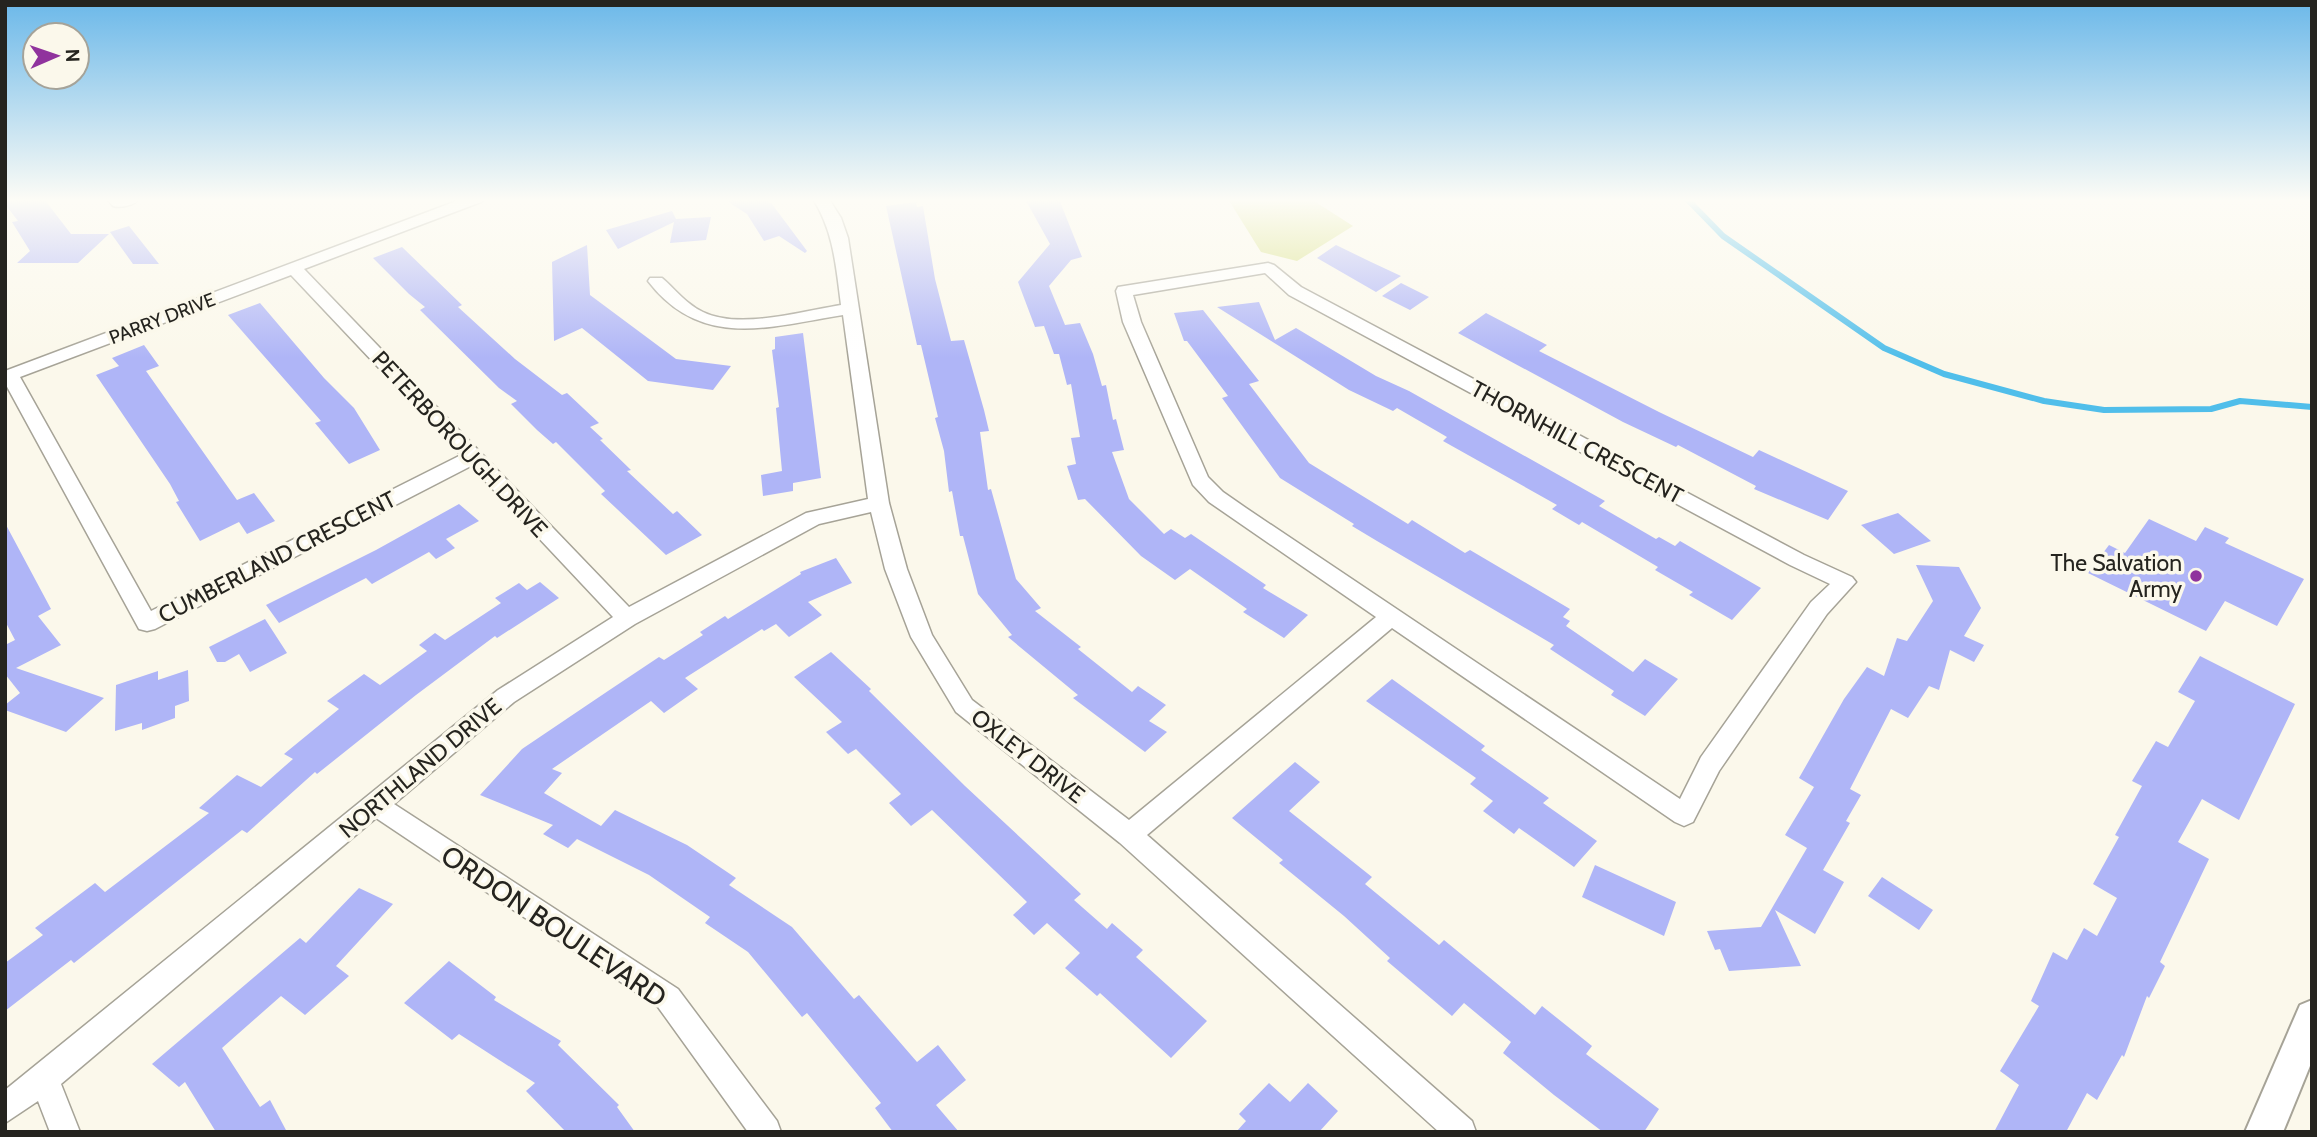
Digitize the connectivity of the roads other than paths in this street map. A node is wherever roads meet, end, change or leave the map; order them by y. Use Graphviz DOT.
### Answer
graph roads {
  1 [pos="336,252"];
  2 [pos="842,252"];
  3 [pos="294,268"];
  4 [pos="656,281"];
  5 [pos="852,309"];
  6 [pos="8,376"];
  7 [pos="472,457"];
  8 [pos="879,503"];
  9 [pos="1391,616"];
  10 [pos="627,618"];
  11 [pos="376,805"];
  12 [pos="1129,835"];
  13 [pos="2312,1017"];
  14 [pos="44,1079"];
  15 [pos="5,1108"];
  16 [pos="1455,1130"];
  17 [pos="65,1132"];
  18 [pos="766,1132"];
  19 [pos="2264,1132"];
  1 -- 3 [label="street, PARRY DRIVE"];
  2 -- 5 [label="street, OXLEY DRIVE"];
  3 -- 6 [label="street, PARRY DRIVE"];
  3 -- 7 [label="street, PETERBOROUGH DRIVE"];
  4 -- 5 [label="street"];
  5 -- 8 [label="street, OXLEY DRIVE"];
  6 -- 7 [label="street, CUMBERLAND CRESCENT"];
  7 -- 10 [label="street, PETERBOROUGH DRIVE"];
  8 -- 10 [label="street, NORTHLAND DRIVE"];
  8 -- 12 [label="street, OXLEY DRIVE"];
  9 -- 9 [label="street, THORNHILL CRESCENT"];
  9 -- 12 [label="street"];
  10 -- 11 [label="street, NORTHLAND DRIVE"];
  11 -- 14 [label="street, NORTHLAND DRIVE"];
  11 -- 18 [label="street, ORDON BOULEVARD"];
  12 -- 16 [label="street, OXLEY DRIVE"];
  13 -- 19 [label="street"];
  14 -- 15 [label="street, NORTHLAND DRIVE"];
  14 -- 17 [label="street"];
}
